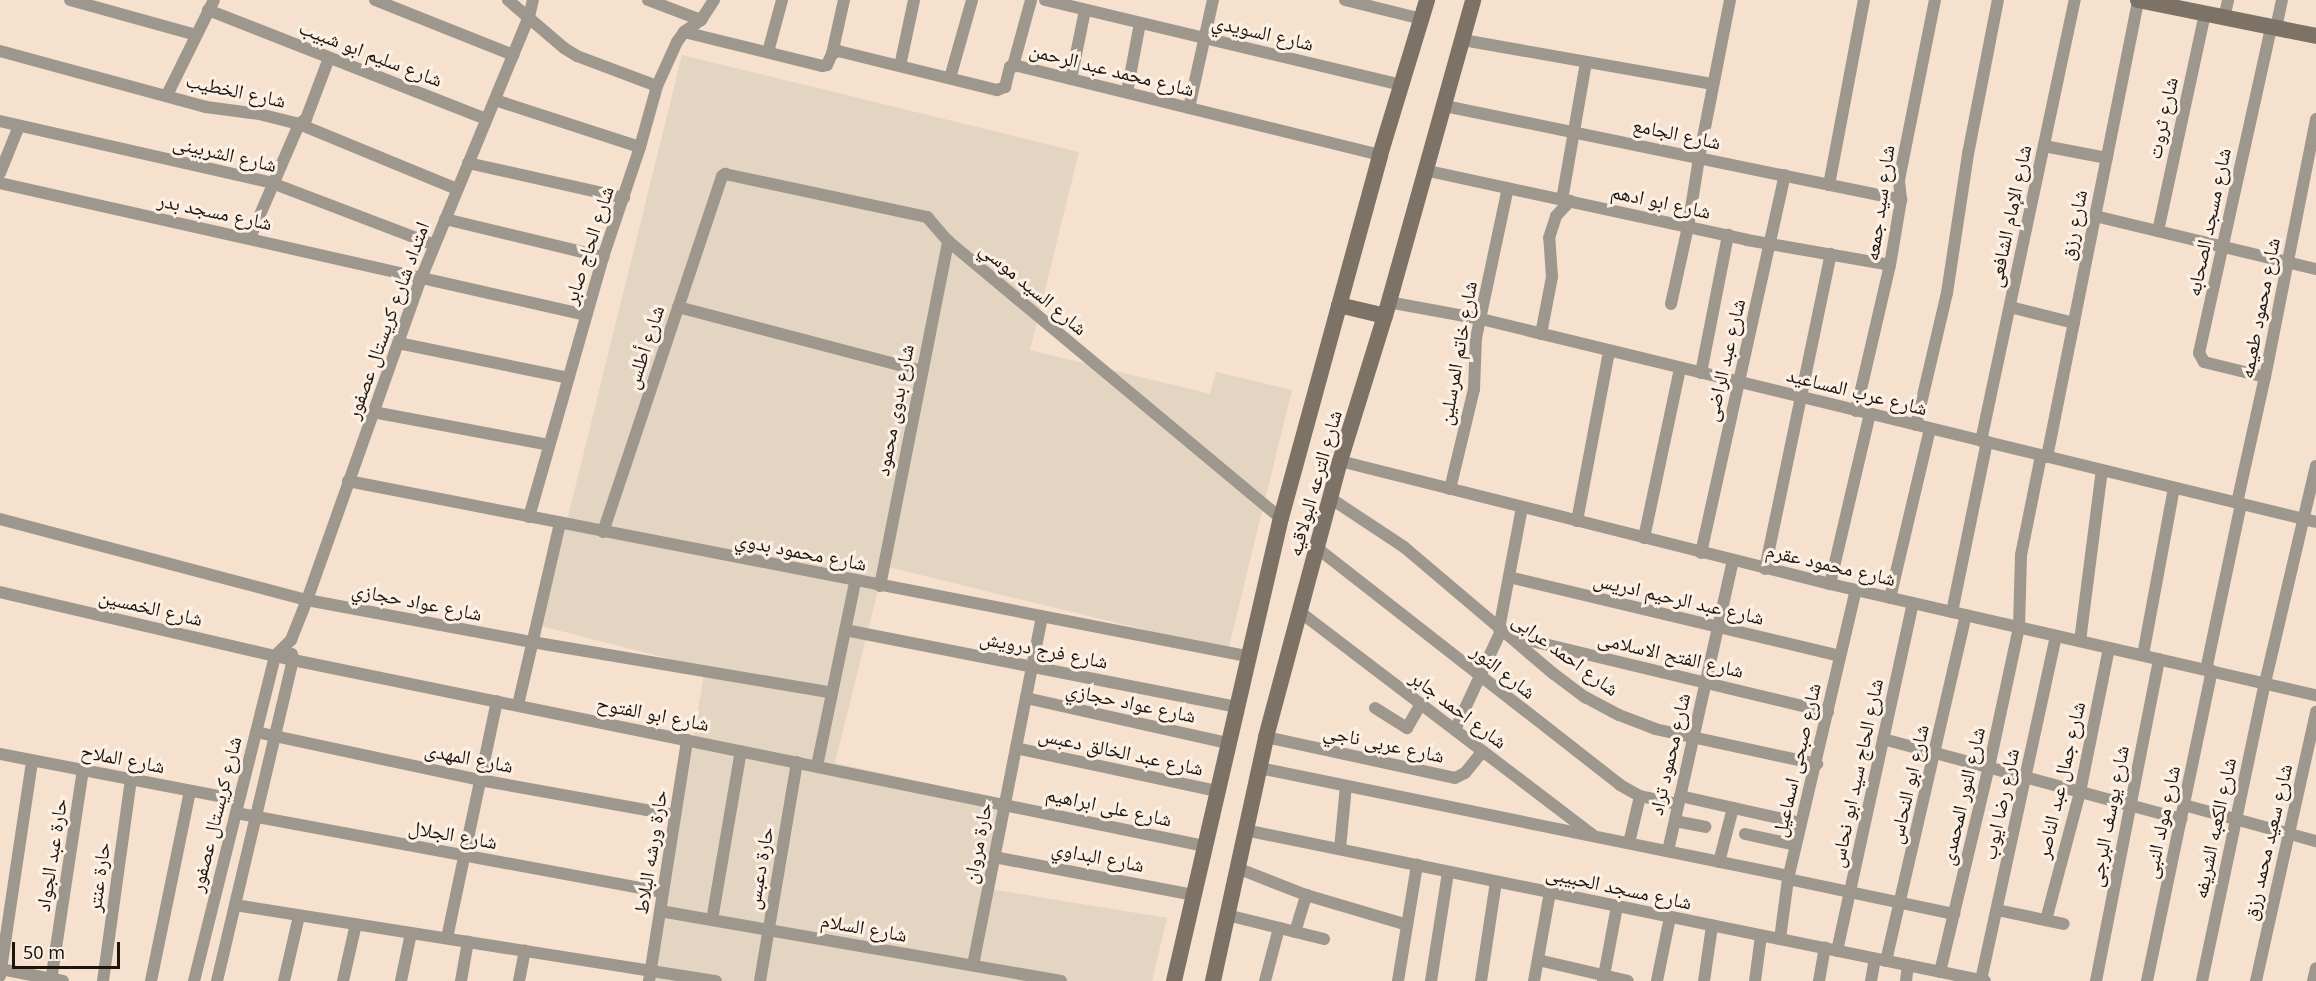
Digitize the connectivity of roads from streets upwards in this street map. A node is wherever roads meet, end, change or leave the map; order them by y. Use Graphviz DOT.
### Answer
graph roads {
  1 [pos="70,0"];
  2 [pos="375,0"];
  3 [pos="508,0"];
  4 [pos="533,0"];
  5 [pos="648,0"];
  6 [pos="714,0"];
  7 [pos="782,0"];
  8 [pos="844,0"];
  9 [pos="914,0"];
  10 [pos="972,0"];
  11 [pos="1031,0"];
  12 [pos="1045,0"];
  13 [pos="1213,0"];
  14 [pos="1345,0"];
  15 [pos="1427,0"];
  16 [pos="1473,0"];
  17 [pos="1730,0"];
  18 [pos="1862,0"];
  19 [pos="1935,0"];
  20 [pos="1998,0"];
  21 [pos="2075,0"];
  22 [pos="2138,0"];
  23 [pos="2228,0"];
  24 [pos="2282,0"];
  25 [pos="663,2"];
  26 [pos="2182,4"];
  27 [pos="211,5"];
  28 [pos="1085,10"];
  29 [pos="2205,14"];
  30 [pos="529,17"];
  31 [pos="2224,18"];
  32 [pos="1422,19"];
  33 [pos="701,20"];
  34 [pos="1140,23"];
  35 [pos="2274,28"];
  36 [pos="684,32"];
  37 [pos="196,35"];
  38 [pos="2316,36"];
  39 [pos="1204,38"];
  40 [pos="1463,40"];
  41 [pos="0,51"];
  42 [pos="768,52"];
  43 [pos="832,54"];
  44 [pos="513,55"];
  45 [pos="329,58"];
  46 [pos="1586,63"];
  47 [pos="900,66"];
  48 [pos="1013,66"];
  49 [pos="950,78"];
  50 [pos="1071,79"];
  51 [pos="1713,84"];
  52 [pos="1402,85"];
  53 [pos="657,86"];
  54 [pos="1126,92"];
  55 [pos="167,95"];
  56 [pos="495,99"];
  57 [pos="1444,106"];
  58 [pos="1189,108"];
  59 [pos="486,119"];
  60 [pos="2316,119"];
  61 [pos="0,121"];
  62 [pos="299,124"];
  63 [pos="19,126"];
  64 [pos="1572,131"];
  65 [pos="2044,146"];
  66 [pos="640,147"];
  67 [pos="1380,155"];
  68 [pos="1699,158"];
  69 [pos="2107,158"];
  70 [pos="468,163"];
  71 [pos="1424,170"];
  72 [pos="0,173"];
  73 [pos="723,175"];
  74 [pos="1785,176"];
  75 [pos="0,183"];
  76 [pos="272,183"];
  77 [pos="1829,185"];
  78 [pos="1508,188"];
  79 [pos="457,189"];
  80 [pos="624,198"];
  81 [pos="1566,200"];
  82 [pos="1901,200"];
  83 [pos="2095,216"];
  84 [pos="445,219"];
  85 [pos="1688,227"];
  86 [pos="2158,231"];
  87 [pos="1728,235"];
  88 [pos="250,238"];
  89 [pos="948,241"];
  90 [pos="1770,242"];
  91 [pos="434,245"];
  92 [pos="2223,247"];
  93 [pos="1831,254"];
  94 [pos="603,257"];
  95 [pos="2288,263"];
  96 [pos="1890,265"];
  97 [pos="2316,269"];
  98 [pos="422,276"];
  99 [pos="1671,304"];
  100 [pos="1339,305"];
  101 [pos="678,307"];
  102 [pos="2010,307"];
  103 [pos="1386,309"];
  104 [pos="586,315"];
  105 [pos="1481,320"];
  106 [pos="2073,323"];
  107 [pos="1541,334"];
  108 [pos="398,343"];
  109 [pos="1609,351"];
  110 [pos="1680,368"];
  111 [pos="922,371"];
  112 [pos="1701,373"];
  113 [pos="2265,377"];
  114 [pos="568,378"];
  115 [pos="1739,382"];
  116 [pos="1800,397"];
  117 [pos="1856,411"];
  118 [pos="373,412"];
  119 [pos="1870,414"];
  120 [pos="1916,425"];
  121 [pos="1930,429"];
  122 [pos="1984,442"];
  123 [pos="549,445"];
  124 [pos="2044,456"];
  125 [pos="1340,461"];
  126 [pos="2316,466"];
  127 [pos="2102,470"];
  128 [pos="348,481"];
  129 [pos="2174,488"];
  130 [pos="1450,489"];
  131 [pos="1330,498"];
  132 [pos="2239,504"];
  133 [pos="1522,507"];
  134 [pos="529,517"];
  135 [pos="1281,518"];
  136 [pos="0,519"];
  137 [pos="1577,521"];
  138 [pos="2311,521"];
  139 [pos="560,523"];
  140 [pos="603,531"];
  141 [pos="1644,538"];
  142 [pos="1317,548"];
  143 [pos="1701,553"];
  144 [pos="1733,561"];
  145 [pos="1765,568"];
  146 [pos="1509,577"];
  147 [pos="855,582"];
  148 [pos="1830,584"];
  149 [pos="880,586"];
  150 [pos="1856,590"];
  151 [pos="0,592"];
  152 [pos="1890,598"];
  153 [pos="307,600"];
  154 [pos="1913,603"];
  155 [pos="1300,612"];
  156 [pos="1953,612"];
  157 [pos="1966,615"];
  158 [pos="1042,618"];
  159 [pos="1718,627"];
  160 [pos="2019,627"];
  161 [pos="845,630"];
  162 [pos="1502,632"];
  163 [pos="2056,636"];
  164 [pos="291,640"];
  165 [pos="2080,641"];
  166 [pos="532,642"];
  167 [pos="2109,648"];
  168 [pos="275,656"];
  169 [pos="1247,656"];
  170 [pos="1840,656"];
  171 [pos="2143,656"];
  172 [pos="2159,659"];
  173 [pos="293,660"];
  174 [pos="1032,667"];
  175 [pos="2209,670"];
  176 [pos="1482,678"];
  177 [pos="1706,682"];
  178 [pos="2265,683"];
  179 [pos="832,693"];
  180 [pos="2316,695"];
  181 [pos="1026,698"];
  182 [pos="497,701"];
  183 [pos="1421,704"];
  184 [pos="518,705"];
  185 [pos="1236,707"];
  186 [pos="1375,708"];
  187 [pos="1828,712"];
  188 [pos="2316,712"];
  189 [pos="1455,730"];
  190 [pos="256,732"];
  191 [pos="275,736"];
  192 [pos="1266,737"];
  193 [pos="1693,738"];
  194 [pos="1883,739"];
  195 [pos="687,740"];
  196 [pos="1228,743"];
  197 [pos="1016,748"];
  198 [pos="741,750"];
  199 [pos="1482,751"];
  200 [pos="1936,753"];
  201 [pos="0,754"];
  202 [pos="32,761"];
  203 [pos="798,762"];
  204 [pos="1816,764"];
  205 [pos="817,766"];
  206 [pos="1989,767"];
  207 [pos="1259,768"];
  208 [pos="83,770"];
  209 [pos="2026,777"];
  210 [pos="131,779"];
  211 [pos="480,780"];
  212 [pos="1346,786"];
  213 [pos="190,791"];
  214 [pos="1217,791"];
  215 [pos="2080,792"];
  216 [pos="1640,796"];
  217 [pos="239,800"];
  218 [pos="1679,800"];
  219 [pos="1005,804"];
  220 [pos="2130,805"];
  221 [pos="2184,805"];
  222 [pos="1733,808"];
  223 [pos="236,813"];
  224 [pos="675,815"];
  225 [pos="256,817"];
  226 [pos="2181,819"];
  227 [pos="2236,819"];
  228 [pos="1675,821"];
  229 [pos="1801,823"];
  230 [pos="1705,827"];
  231 [pos="1245,830"];
  232 [pos="1745,834"];
  233 [pos="2289,834"];
  234 [pos="1595,837"];
  235 [pos="2316,841"];
  236 [pos="1629,843"];
  237 [pos="1796,845"];
  238 [pos="1205,846"];
  239 [pos="1340,849"];
  240 [pos="1668,851"];
  241 [pos="465,856"];
  242 [pos="994,857"];
  243 [pos="1719,862"];
  244 [pos="1416,865"];
  245 [pos="1237,868"];
  246 [pos="1448,872"];
  247 [pos="1789,878"];
  248 [pos="1496,882"];
  249 [pos="663,892"];
  250 [pos="1550,892"];
  251 [pos="1850,892"];
  252 [pos="1194,894"];
  253 [pos="1306,896"];
  254 [pos="1900,902"];
  255 [pos="235,905"];
  256 [pos="1617,906"];
  257 [pos="1996,910"];
  258 [pos="660,911"];
  259 [pos="1954,914"];
  260 [pos="1227,915"];
  261 [pos="300,916"];
  262 [pos="1670,917"];
  263 [pos="712,920"];
  264 [pos="2046,920"];
  265 [pos="356,924"];
  266 [pos="2064,924"];
  267 [pos="1407,925"];
  268 [pos="1712,926"];
  269 [pos="1279,928"];
  270 [pos="769,930"];
  271 [pos="1295,932"];
  272 [pos="411,933"];
  273 [pos="1761,936"];
  274 [pos="447,938"];
  275 [pos="1324,939"];
  276 [pos="1780,939"];
  277 [pos="468,942"];
  278 [pos="1831,950"];
  279 [pos="525,951"];
  280 [pos="1538,960"];
  281 [pos="1881,960"];
  282 [pos="973,965"];
  283 [pos="1908,965"];
  284 [pos="2316,968"];
  285 [pos="0,972"];
  286 [pos="1940,972"];
  287 [pos="650,976"];
  288 [pos="1604,978"];
  289 [pos="1959,978"];
  290 [pos="55,980"];
  291 [pos="103,981"];
  292 [pos="151,981"];
  293 [pos="194,981"];
  294 [pos="217,981"];
  295 [pos="284,981"];
  296 [pos="342,981"];
  297 [pos="401,981"];
  298 [pos="461,981"];
  299 [pos="519,981"];
  300 [pos="716,981"];
  301 [pos="760,981"];
  302 [pos="1061,981"];
  303 [pos="1174,981"];
  304 [pos="1213,981"];
  305 [pos="1265,981"];
  306 [pos="1398,981"];
  307 [pos="1431,981"];
  308 [pos="1481,981"];
  309 [pos="1534,981"];
  310 [pos="1628,981"];
  311 [pos="1657,981"];
  312 [pos="1704,981"];
  313 [pos="1755,981"];
  314 [pos="1819,981"];
  315 [pos="1871,981"];
  316 [pos="1906,981"];
  317 [pos="1983,981"];
  318 [pos="2096,981"];
  319 [pos="2147,981"];
  320 [pos="2202,981"];
  321 [pos="2256,981"];
  322 [pos="2313,981"];
  1 -- 37 [label="street"];
  2 -- 44 [label="street"];
  3 -- 30 [label="street"];
  4 -- 30 [label="street, امتداد شارع كريستال عصفور"];
  5 -- 25 [label="street"];
  6 -- 33 [label="street, شارع الحاج صابر"];
  7 -- 42 [label="street"];
  8 -- 43 [label="street"];
  9 -- 47 [label="street"];
  10 -- 49 [label="street"];
  11 -- 48 [label="street"];
  12 -- 28 [label="street, شارع السويدي"];
  13 -- 39 [label="street"];
  14 -- 32 [label="street"];
  15 -- 32 [label="street, شارع الترعه البولاقيه"];
  16 -- 40 [label="street, شارع الترعه البولاقيه"];
  17 -- 51 [label="street"];
  18 -- 77 [label="street"];
  19 -- 82 [label="street, شارع سيد جمعه"];
  20 -- 120 [label="street"];
  21 -- 65 [label="street, شارع الإمام الشافعى"];
  22 -- 26 [label="street"];
  22 -- 69 [label="street, شارع رزق"];
  23 -- 31 [label="street"];
  24 -- 35 [label="street, شارع مسجد الصحابه"];
  25 -- 33 [label="street"];
  26 -- 29 [label="street"];
  27 -- 37 [label="street"];
  27 -- 45 [label="street, شارع سليم ابو شبيب"];
  28 -- 34 [label="street, شارع السويدي"];
  28 -- 50 [label="street"];
  29 -- 31 [label="street"];
  29 -- 86 [label="street, شارع ثروت"];
  30 -- 44 [label="street, امتداد شارع كريستال عصفور"];
  30 -- 53 [label="street"];
  31 -- 35 [label="street"];
  32 -- 52 [label="street, شارع الترعه البولاقيه"];
  33 -- 36 [label="street, شارع الحاج صابر"];
  34 -- 39 [label="street, شارع السويدي"];
  34 -- 54 [label="street"];
  35 -- 38 [label="street"];
  35 -- 92 [label="street, شارع مسجد الصحابه"];
  36 -- 42 [label="street, شارع محمد عبد الرحمن"];
  36 -- 53 [label="street, شارع الحاج صابر"];
  37 -- 55 [label="street"];
  39 -- 52 [label="street, شارع السويدي"];
  39 -- 58 [label="street"];
  40 -- 46 [label="street"];
  40 -- 57 [label="street, شارع الترعه البولاقيه"];
  41 -- 55 [label="street, شارع الخطيب"];
  42 -- 43 [label="street, شارع محمد عبد الرحمن"];
  43 -- 47 [label="street, شارع محمد عبد الرحمن"];
  44 -- 56 [label="street, امتداد شارع كريستال عصفور"];
  45 -- 59 [label="street, شارع سليم ابو شبيب"];
  45 -- 62 [label="street"];
  46 -- 51 [label="street"];
  46 -- 64 [label="street"];
  47 -- 49 [label="street, شارع محمد عبد الرحمن"];
  48 -- 49 [label="street, شارع محمد عبد الرحمن"];
  48 -- 50 [label="street, شارع محمد عبد الرحمن"];
  50 -- 54 [label="street, شارع محمد عبد الرحمن"];
  51 -- 68 [label="street"];
  52 -- 67 [label="street, شارع الترعه البولاقيه"];
  53 -- 66 [label="street, شارع الحاج صابر"];
  54 -- 58 [label="street, شارع محمد عبد الرحمن"];
  55 -- 62 [label="street, شارع الخطيب"];
  56 -- 59 [label="street, امتداد شارع كريستال عصفور"];
  56 -- 66 [label="street"];
  57 -- 64 [label="street, شارع الجامع"];
  57 -- 71 [label="street, شارع الترعه البولاقيه"];
  58 -- 67 [label="street, شارع محمد عبد الرحمن"];
  59 -- 70 [label="street, امتداد شارع كريستال عصفور"];
  60 -- 95 [label="street, شارع محمود طعيمه"];
  61 -- 63 [label="street, شارع الشربينى"];
  62 -- 76 [label="street"];
  62 -- 79 [label="street, شارع الخطيب"];
  63 -- 72 [label="street"];
  63 -- 76 [label="street, شارع الشربينى"];
  64 -- 68 [label="street, شارع الجامع"];
  64 -- 81 [label="street"];
  65 -- 69 [label="street"];
  65 -- 102 [label="street, شارع الإمام الشافعى"];
  66 -- 80 [label="street, شارع الحاج صابر"];
  67 -- 100 [label="street, شارع الترعه البولاقيه"];
  68 -- 74 [label="street, شارع الجامع"];
  68 -- 85 [label="street"];
  69 -- 83 [label="street, شارع رزق"];
  70 -- 79 [label="street, امتداد شارع كريستال عصفور"];
  70 -- 80 [label="street"];
  71 -- 78 [label="street, شارع ابو ادهم"];
  71 -- 103 [label="street, شارع الترعه البولاقيه"];
  73 -- 89 [label="street, شارع السيد موسي"];
  73 -- 101 [label="street, شارع أطلس"];
  74 -- 77 [label="street, شارع الجامع"];
  74 -- 90 [label="street, شارع عبد الراضى"];
  75 -- 88 [label="street, شارع مسجد بدر"];
  76 -- 88 [label="street"];
  76 -- 91 [label="street, شارع الشربينى"];
  77 -- 82 [label="street, شارع الجامع"];
  78 -- 81 [label="street, شارع ابو ادهم"];
  78 -- 105 [label="street, شارع خاتم المرسلين"];
  79 -- 84 [label="street, امتداد شارع كريستال عصفور"];
  80 -- 94 [label="street, شارع الحاج صابر"];
  81 -- 85 [label="street, شارع ابو ادهم"];
  81 -- 107 [label="street"];
  82 -- 96 [label="street, شارع سيد جمعه"];
  83 -- 86 [label="street"];
  83 -- 106 [label="street, شارع رزق"];
  84 -- 91 [label="street, امتداد شارع كريستال عصفور"];
  84 -- 94 [label="street"];
  85 -- 87 [label="street, شارع ابو ادهم"];
  85 -- 99 [label="street"];
  86 -- 92 [label="street"];
  87 -- 90 [label="street, شارع ابو ادهم"];
  87 -- 112 [label="street"];
  88 -- 98 [label="street, شارع مسجد بدر"];
  89 -- 111 [label="street, شارع بدوى محمود"];
  89 -- 135 [label="street, شارع السيد موسي"];
  90 -- 93 [label="street, شارع ابو ادهم"];
  90 -- 115 [label="street, شارع عبد الراضى"];
  91 -- 98 [label="street, امتداد شارع كريستال عصفور"];
  92 -- 95 [label="street"];
  92 -- 113 [label="street, شارع مسجد الصحابه"];
  93 -- 96 [label="street, شارع ابو ادهم"];
  93 -- 116 [label="street"];
  94 -- 104 [label="street, شارع الحاج صابر"];
  95 -- 97 [label="street"];
  95 -- 113 [label="street, شارع محمود طعيمه"];
  96 -- 117 [label="street, شارع سيد جمعه"];
  98 -- 104 [label="street, شارع مسجد بدر"];
  98 -- 108 [label="street, امتداد شارع كريستال عصفور"];
  100 -- 103 [label="street"];
  100 -- 135 [label="street, شارع الترعه البولاقيه"];
  101 -- 111 [label="street"];
  101 -- 140 [label="street, شارع أطلس"];
  102 -- 106 [label="street"];
  102 -- 122 [label="street, شارع الإمام الشافعى"];
  103 -- 105 [label="street, شارع عرب المساعيد"];
  103 -- 125 [label="street, شارع الترعه البولاقيه"];
  104 -- 114 [label="street, شارع الحاج صابر"];
  105 -- 107 [label="street, شارع عرب المساعيد"];
  105 -- 130 [label="street, شارع خاتم المرسلين"];
  106 -- 124 [label="street, شارع رزق"];
  107 -- 109 [label="street, شارع عرب المساعيد"];
  108 -- 114 [label="street"];
  108 -- 118 [label="street, امتداد شارع كريستال عصفور"];
  109 -- 110 [label="street, شارع عرب المساعيد"];
  109 -- 137 [label="street"];
  110 -- 112 [label="street, شارع عرب المساعيد"];
  110 -- 141 [label="street"];
  111 -- 149 [label="street, شارع بدوى محمود"];
  112 -- 115 [label="street, شارع عرب المساعيد"];
  113 -- 132 [label="street, شارع محمود طعيمه"];
  114 -- 123 [label="street, شارع الحاج صابر"];
  115 -- 116 [label="street, شارع عرب المساعيد"];
  115 -- 143 [label="street, شارع عبد الراضى"];
  116 -- 117 [label="street, شارع عرب المساعيد"];
  116 -- 145 [label="street"];
  117 -- 119 [label="street, شارع عرب المساعيد"];
  118 -- 123 [label="street"];
  118 -- 128 [label="street, امتداد شارع كريستال عصفور"];
  119 -- 120 [label="street, شارع عرب المساعيد"];
  119 -- 148 [label="street"];
  120 -- 121 [label="street, شارع عرب المساعيد"];
  121 -- 122 [label="street, شارع عرب المساعيد"];
  121 -- 152 [label="street"];
  122 -- 124 [label="street, شارع عرب المساعيد"];
  122 -- 156 [label="street, شارع الإمام الشافعى"];
  123 -- 134 [label="street, شارع الحاج صابر"];
  124 -- 127 [label="street, شارع عرب المساعيد"];
  124 -- 160 [label="street, شارع النور المحمدى"];
  125 -- 130 [label="street, شارع محمود عقرم"];
  125 -- 131 [label="street, شارع الترعه البولاقيه"];
  126 -- 138 [label="street, شارع الكعبه الشريفه"];
  127 -- 129 [label="street, شارع عرب المساعيد"];
  127 -- 165 [label="street"];
  128 -- 134 [label="street, شارع محمود بدوي"];
  128 -- 153 [label="street, امتداد شارع كريستال عصفور"];
  129 -- 132 [label="street, شارع عرب المساعيد"];
  129 -- 171 [label="street"];
  130 -- 133 [label="street, شارع محمود عقرم"];
  131 -- 142 [label="street, شارع الترعه البولاقيه"];
  131 -- 162 [label="street, شارع احمد عرابى"];
  132 -- 138 [label="street, شارع عرب المساعيد"];
  132 -- 175 [label="street, شارع محمود طعيمه"];
  133 -- 137 [label="street, شارع محمود عقرم"];
  133 -- 146 [label="street"];
  134 -- 139 [label="street, شارع محمود بدوي"];
  135 -- 169 [label="street, شارع الترعه البولاقيه"];
  136 -- 153 [label="street, شارع عواد حجازي"];
  137 -- 141 [label="street, شارع محمود عقرم"];
  138 -- 178 [label="street, شارع الكعبه الشريفه"];
  139 -- 140 [label="street, شارع محمود بدوي"];
  139 -- 166 [label="street"];
  140 -- 147 [label="street, شارع محمود بدوي"];
  141 -- 143 [label="street, شارع محمود عقرم"];
  142 -- 155 [label="street, شارع الترعه البولاقيه"];
  142 -- 176 [label="street, شارع النور"];
  143 -- 144 [label="street, شارع محمود عقرم"];
  144 -- 145 [label="street, شارع محمود عقرم"];
  144 -- 159 [label="street, شارع محمود تراد"];
  145 -- 148 [label="street, شارع محمود عقرم"];
  146 -- 159 [label="street, شارع عبد الرحيم ادريس"];
  146 -- 162 [label="street"];
  147 -- 149 [label="street, شارع محمود بدوي"];
  147 -- 161 [label="street"];
  148 -- 150 [label="street, شارع محمود عقرم"];
  149 -- 158 [label="street, شارع محمود بدوي"];
  150 -- 152 [label="street, شارع محمود عقرم"];
  150 -- 170 [label="street, شارع صبحى اسماعيل"];
  151 -- 168 [label="street, شارع الخمسين"];
  152 -- 154 [label="street, شارع محمود عقرم"];
  153 -- 164 [label="street, امتداد شارع كريستال عصفور"];
  153 -- 166 [label="street, شارع عواد حجازي"];
  154 -- 156 [label="street, شارع محمود عقرم"];
  154 -- 194 [label="street, شارع الحاج سيد ابو نحاس"];
  155 -- 183 [label="street, شارع احمد جابر"];
  155 -- 192 [label="street, شارع الترعه البولاقيه"];
  156 -- 157 [label="street, شارع محمود عقرم"];
  157 -- 160 [label="street, شارع محمود عقرم"];
  157 -- 200 [label="street, شارع ابو النحاس"];
  158 -- 169 [label="street, شارع محمود بدوي"];
  158 -- 174 [label="street, حارة مروان"];
  159 -- 170 [label="street, شارع عبد الرحيم ادريس"];
  159 -- 177 [label="street, شارع محمود تراد"];
  160 -- 163 [label="street, شارع محمود عقرم"];
  160 -- 206 [label="street, شارع النور المحمدى"];
  161 -- 174 [label="street, شارع فرج درويش"];
  161 -- 179 [label="street"];
  162 -- 176 [label="street"];
  162 -- 177 [label="street, شارع الفتح الاسلامى"];
  162 -- 193 [label="street, شارع احمد عرابى"];
  163 -- 165 [label="street, شارع محمود عقرم"];
  163 -- 209 [label="street, شارع رضا ايوب"];
  164 -- 168 [label="street, امتداد شارع كريستال عصفور"];
  164 -- 173 [label="street, امتداد شارع كريستال عصفور"];
  165 -- 167 [label="street, شارع محمود عقرم"];
  166 -- 179 [label="street, شارع عواد حجازي"];
  166 -- 184 [label="street"];
  167 -- 171 [label="street, شارع محمود عقرم"];
  167 -- 215 [label="street, شارع جمال عبد الناصر"];
  168 -- 173 [label="street, شارع الخمسين"];
  168 -- 190 [label="street, شارع كريستال عصفور"];
  169 -- 185 [label="street, شارع الترعه البولاقيه"];
  170 -- 187 [label="street, شارع صبحى اسماعيل"];
  171 -- 172 [label="street, شارع محمود عقرم"];
  172 -- 175 [label="street, شارع محمود عقرم"];
  172 -- 220 [label="street, شارع يوسف البرجى"];
  173 -- 182 [label="street, شارع ابو الفتوح"];
  173 -- 191 [label="street, شارع كريستال عصفور"];
  174 -- 181 [label="street, حارة مروان"];
  174 -- 185 [label="street, شارع فرج درويش"];
  175 -- 178 [label="street, شارع محمود عقرم"];
  175 -- 221 [label="street, شارع مولد النبى"];
  176 -- 189 [label="street"];
  176 -- 216 [label="street, شارع النور"];
  177 -- 187 [label="street, شارع الفتح الاسلامى"];
  177 -- 193 [label="street, شارع محمود تراد"];
  178 -- 180 [label="street, شارع محمود عقرم"];
  178 -- 227 [label="street, شارع الكعبه الشريفه"];
  179 -- 205 [label="street"];
  181 -- 196 [label="street, شارع عواد حجازي"];
  181 -- 197 [label="street, حارة مروان"];
  182 -- 184 [label="street, شارع ابو الفتوح"];
  182 -- 211 [label="street"];
  183 -- 186 [label="street"];
  183 -- 189 [label="street, شارع احمد جابر"];
  184 -- 195 [label="street, شارع ابو الفتوح"];
  185 -- 196 [label="street, شارع الترعه البولاقيه"];
  187 -- 204 [label="street, شارع صبحى اسماعيل"];
  188 -- 233 [label="street, شارع سعيد محمد رزق"];
  189 -- 199 [label="street, شارع احمد جابر"];
  190 -- 191 [label="street, شارع المهدى"];
  190 -- 217 [label="street, شارع كريستال عصفور"];
  191 -- 211 [label="street, شارع المهدى"];
  191 -- 225 [label="street, شارع كريستال عصفور"];
  192 -- 199 [label="street, شارع عربى ناجي"];
  192 -- 207 [label="street, شارع الترعه البولاقيه"];
  193 -- 204 [label="street, شارع احمد عرابى"];
  193 -- 218 [label="street, شارع محمود تراد"];
  194 -- 200 [label="street"];
  194 -- 251 [label="street, شارع الحاج سيد ابو نحاس"];
  195 -- 198 [label="street, شارع ابو الفتوح"];
  195 -- 224 [label="street, حارة ورشه البلاط"];
  196 -- 214 [label="street, شارع الترعه البولاقيه"];
  197 -- 214 [label="street, شارع عبد الخالق دعبس"];
  197 -- 219 [label="street, حارة مروان"];
  198 -- 203 [label="street, شارع ابو الفتوح"];
  198 -- 263 [label="street"];
  199 -- 234 [label="street, شارع احمد جابر"];
  200 -- 206 [label="street"];
  200 -- 254 [label="street, شارع ابو النحاس"];
  201 -- 202 [label="street, شارع الملاح"];
  202 -- 208 [label="street, شارع الملاح"];
  202 -- 285 [label="street"];
  203 -- 205 [label="street, شارع ابو الفتوح"];
  203 -- 270 [label="street, حارة دعبس"];
  204 -- 229 [label="street, شارع صبحى اسماعيل"];
  205 -- 219 [label="street, شارع ابو الفتوح"];
  206 -- 209 [label="street"];
  206 -- 259 [label="street, شارع النور المحمدى"];
  207 -- 212 [label="street, شارع احمد جابر"];
  207 -- 231 [label="street, شارع الترعه البولاقيه"];
  208 -- 210 [label="street, شارع الملاح"];
  208 -- 290 [label="street, حارة عبد الجواد"];
  209 -- 215 [label="street"];
  209 -- 257 [label="street, شارع رضا ايوب"];
  210 -- 213 [label="street, شارع الملاح"];
  210 -- 291 [label="street, حارة عنتر"];
  211 -- 224 [label="street, شارع المهدى"];
  211 -- 241 [label="street"];
  212 -- 234 [label="street, شارع احمد جابر"];
  212 -- 239 [label="street"];
  213 -- 217 [label="street, شارع الملاح"];
  213 -- 292 [label="street"];
  214 -- 238 [label="street, شارع الترعه البولاقيه"];
  215 -- 220 [label="street"];
  215 -- 264 [label="street, شارع جمال عبد الناصر"];
  216 -- 218 [label="street, شارع النور"];
  216 -- 236 [label="street"];
  217 -- 223 [label="street, شارع كريستال عصفور"];
  218 -- 222 [label="street, شارع النور"];
  218 -- 228 [label="street, شارع محمود تراد"];
  219 -- 238 [label="street, شارع على ابراهيم"];
  219 -- 242 [label="street, حارة مروان"];
  220 -- 226 [label="street"];
  220 -- 318 [label="street, شارع يوسف البرجى"];
  221 -- 226 [label="street, شارع مولد النبى"];
  221 -- 227 [label="street"];
  222 -- 229 [label="street, شارع النور"];
  222 -- 243 [label="street"];
  223 -- 225 [label="street, شارع الجلال"];
  223 -- 293 [label="street, شارع كريستال عصفور"];
  224 -- 249 [label="street, حارة ورشه البلاط"];
  225 -- 241 [label="street, شارع الجلال"];
  225 -- 255 [label="street, شارع كريستال عصفور"];
  226 -- 319 [label="street, شارع مولد النبى"];
  227 -- 233 [label="street"];
  227 -- 320 [label="street, شارع الكعبه الشريفه"];
  228 -- 230 [label="street"];
  228 -- 240 [label="street, شارع محمود تراد"];
  229 -- 237 [label="street, شارع صبحى اسماعيل"];
  231 -- 239 [label="street, شارع مسجد الحبيبى"];
  231 -- 245 [label="street, شارع الترعه البولاقيه"];
  232 -- 237 [label="street"];
  233 -- 235 [label="street"];
  233 -- 321 [label="street, شارع سعيد محمد رزق"];
  234 -- 236 [label="street, شارع احمد جابر"];
  236 -- 240 [label="street, شارع احمد جابر"];
  237 -- 247 [label="street, شارع صبحى اسماعيل"];
  238 -- 252 [label="street, شارع الترعه البولاقيه"];
  239 -- 244 [label="street, شارع مسجد الحبيبى"];
  240 -- 243 [label="street, شارع احمد جابر"];
  241 -- 249 [label="street, شارع الجلال"];
  241 -- 274 [label="street"];
  242 -- 252 [label="street, شارع البداوي"];
  242 -- 282 [label="street, حارة مروان"];
  243 -- 247 [label="street, شارع احمد جابر"];
  244 -- 246 [label="street, شارع مسجد الحبيبى"];
  244 -- 267 [label="street"];
  245 -- 253 [label="street"];
  245 -- 260 [label="street, شارع الترعه البولاقيه"];
  246 -- 248 [label="street, شارع مسجد الحبيبى"];
  246 -- 307 [label="street"];
  247 -- 251 [label="street, شارع احمد جابر"];
  247 -- 276 [label="street, شارع صبحى اسماعيل"];
  248 -- 250 [label="street, شارع مسجد الحبيبى"];
  248 -- 308 [label="street"];
  249 -- 258 [label="street, حارة ورشه البلاط"];
  250 -- 256 [label="street, شارع مسجد الحبيبى"];
  250 -- 280 [label="street"];
  251 -- 254 [label="street, شارع احمد جابر"];
  251 -- 278 [label="street, شارع الحاج سيد ابو نحاس"];
  252 -- 303 [label="street, شارع الترعه البولاقيه"];
  253 -- 267 [label="street"];
  253 -- 271 [label="street"];
  254 -- 259 [label="street, شارع احمد جابر"];
  254 -- 281 [label="street, شارع ابو النحاس"];
  255 -- 261 [label="street"];
  255 -- 294 [label="street, شارع كريستال عصفور"];
  256 -- 262 [label="street, شارع مسجد الحبيبى"];
  256 -- 288 [label="street"];
  257 -- 264 [label="street"];
  257 -- 317 [label="street, شارع رضا ايوب"];
  258 -- 263 [label="street, شارع السلام"];
  258 -- 287 [label="street, حارة ورشه البلاط"];
  259 -- 286 [label="street, شارع النور المحمدى"];
  260 -- 269 [label="street"];
  260 -- 304 [label="street, شارع الترعه البولاقيه"];
  261 -- 265 [label="street"];
  261 -- 295 [label="street"];
  262 -- 268 [label="street, شارع مسجد الحبيبى"];
  262 -- 311 [label="street"];
  263 -- 270 [label="street, شارع السلام"];
  264 -- 266 [label="street"];
  265 -- 272 [label="street"];
  265 -- 296 [label="street"];
  267 -- 306 [label="street"];
  268 -- 273 [label="street, شارع مسجد الحبيبى"];
  268 -- 312 [label="street"];
  269 -- 271 [label="street"];
  269 -- 305 [label="street"];
  270 -- 282 [label="street, شارع السلام"];
  270 -- 301 [label="street, حارة دعبس"];
  271 -- 275 [label="street"];
  272 -- 274 [label="street"];
  272 -- 297 [label="street"];
  273 -- 276 [label="street, شارع مسجد الحبيبى"];
  273 -- 313 [label="street"];
  274 -- 277 [label="street"];
  276 -- 278 [label="street, شارع مسجد الحبيبى"];
  277 -- 279 [label="street"];
  277 -- 298 [label="street"];
  278 -- 281 [label="street, شارع مسجد الحبيبى"];
  278 -- 314 [label="street, شارع الحاج سيد ابو نحاس"];
  279 -- 287 [label="street"];
  279 -- 299 [label="street"];
  280 -- 288 [label="street"];
  280 -- 309 [label="street"];
  281 -- 283 [label="street, شارع مسجد الحبيبى"];
  281 -- 315 [label="street, شارع ابو النحاس"];
  282 -- 302 [label="street, شارع السلام"];
  283 -- 286 [label="street, شارع مسجد الحبيبى"];
  283 -- 316 [label="street"];
  284 -- 322 [label="street"];
  285 -- 290 [label="street"];
  286 -- 289 [label="street, شارع مسجد الحبيبى"];
  287 -- 300 [label="street"];
  288 -- 310 [label="street"];
  289 -- 317 [label="street, شارع مسجد الحبيبى"];
}
